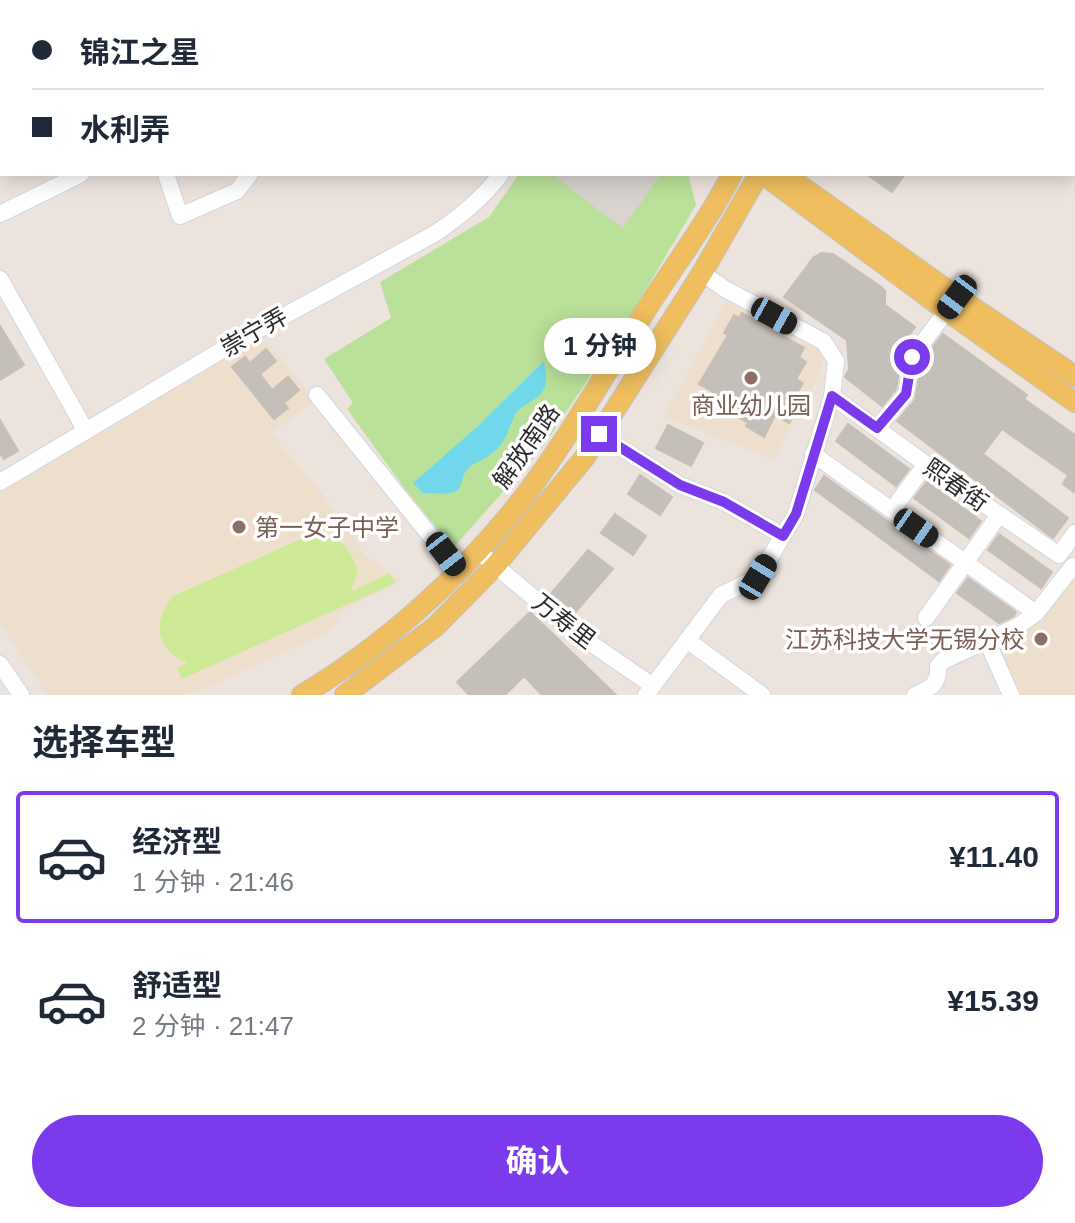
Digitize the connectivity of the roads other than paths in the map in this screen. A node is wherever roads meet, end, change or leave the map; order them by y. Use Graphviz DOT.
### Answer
graph roads {
  1 [pos="77,176"];
  2 [pos="167,176"];
  3 [pos="248,176"];
  4 [pos="499,176"];
  5 [pos="731,176"];
  6 [pos="760,176"];
  7 [pos="764,176"];
  8 [pos="787,176"];
  9 [pos="0,214"];
  10 [pos="702,273"];
  11 [pos="0,279"];
  12 [pos="952,304"];
  13 [pos="1075,376"];
  14 [pos="317,395"];
  15 [pos="832,396"];
  16 [pos="1075,402"];
  17 [pos="877,428"];
  18 [pos="86,431"];
  19 [pos="599,434"];
  20 [pos="813,454"];
  21 [pos="926,464"];
  22 [pos="0,482"];
  23 [pos="892,510"];
  24 [pos="999,515"];
  25 [pos="1075,533"];
  26 [pos="783,536"];
  27 [pos="478,551"];
  28 [pos="1059,555"];
  29 [pos="965,562"];
  30 [pos="495,566"];
  31 [pos="1074,567"];
  32 [pos="458,570"];
  33 [pos="1036,613"];
  34 [pos="926,618"];
  35 [pos="687,640"];
  36 [pos="987,641"];
  37 [pos="0,664"];
  38 [pos="650,692"];
  39 [pos="21,695"];
  40 [pos="302,695"];
  41 [pos="345,695"];
  42 [pos="762,695"];
  43 [pos="915,695"];
  44 [pos="1011,695"];
  1 -- 9 [label="street"];
  2 -- 3 [label="street"];
  4 -- 18 [label="street, 崇宁弄"];
  5 -- 27 [label="main road, 解放南路"];
  6 -- 10 [label="main road, 解放南路"];
  7 -- 12 [label="main road"];
  8 -- 12 [label="main road"];
  10 -- 15 [label="street"];
  10 -- 19 [label="main road, 解放南路"];
  11 -- 18 [label="street"];
  12 -- 13 [label="main road"];
  12 -- 16 [label="main road"];
  12 -- 17 [label="street"];
  14 -- 32 [label="street"];
  15 -- 17 [label="street, 熙春街"];
  15 -- 20 [label="street"];
  17 -- 21 [label="street, 熙春街"];
  18 -- 22 [label="street, 崇宁弄"];
  19 -- 26 [label="street"];
  19 -- 30 [label="main road, 解放南路"];
  20 -- 23 [label="street"];
  20 -- 26 [label="street"];
  21 -- 23 [label="street"];
  21 -- 24 [label="street, 熙春街"];
  23 -- 29 [label="street"];
  24 -- 28 [label="street, 熙春街"];
  24 -- 29 [label="street"];
  25 -- 28 [label="street"];
  26 -- 35 [label="street"];
  27 -- 30 [label="street, 万寿里"];
  27 -- 32 [label="main road, 解放南路"];
  28 -- 31 [label="street, 熙春街"];
  29 -- 33 [label="street"];
  29 -- 34 [label="street"];
  30 -- 38 [label="street, 万寿里"];
  30 -- 41 [label="main road, 解放南路"];
  31 -- 33 [label="street"];
  32 -- 40 [label="main road, 解放南路"];
  33 -- 36 [label="street"];
  35 -- 38 [label="street"];
  35 -- 42 [label="street"];
  36 -- 43 [label="street"];
  36 -- 44 [label="street"];
  37 -- 39 [label="street"];
}
